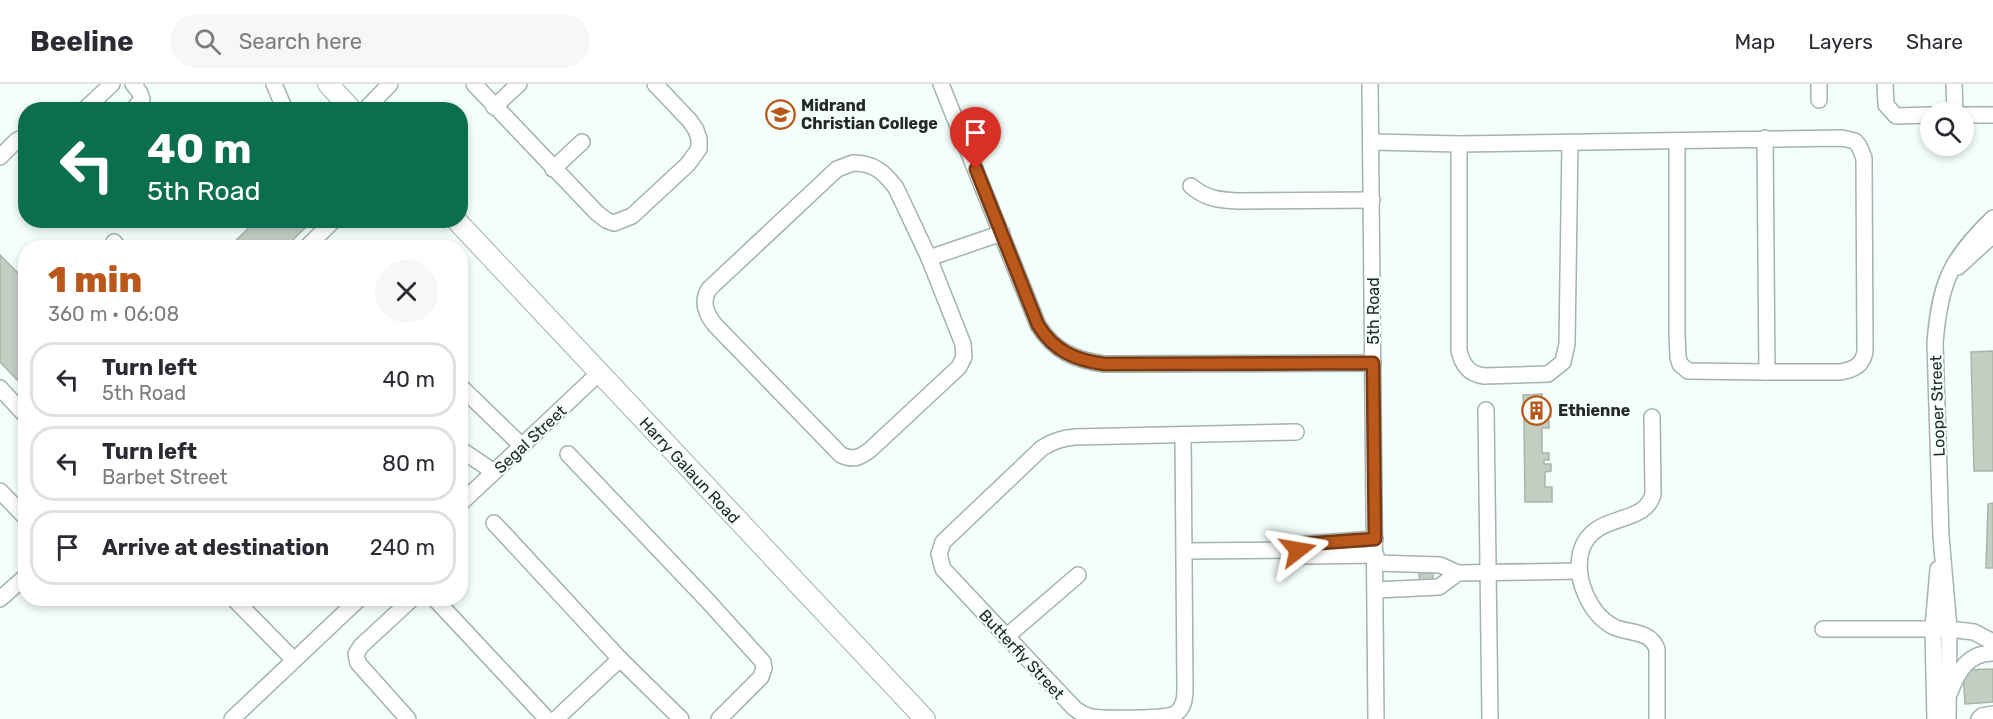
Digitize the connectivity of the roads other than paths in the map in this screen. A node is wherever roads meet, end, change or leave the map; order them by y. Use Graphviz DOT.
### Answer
graph roads {
  1 [pos="112,84"];
  2 [pos="133,84"];
  3 [pos="274,84"];
  4 [pos="328,84"];
  5 [pos="390,84"];
  6 [pos="474,84"];
  7 [pos="519,84"];
  8 [pos="655,84"];
  9 [pos="941,84"];
  10 [pos="1370,84"];
  11 [pos="1819,84"];
  12 [pos="1885,84"];
  13 [pos="1954,84"];
  14 [pos="1820,100"];
  15 [pos="93,102"];
  16 [pos="140,102"];
  17 [pos="282,102"];
  18 [pos="345,102"];
  19 [pos="373,102"];
  20 [pos="1954,102"];
  21 [pos="494,107"];
  22 [pos="1920,115"];
  23 [pos="1974,115"];
  24 [pos="1993,115"];
  25 [pos="1765,138"];
  26 [pos="18,140"];
  27 [pos="1677,141"];
  28 [pos="582,142"];
  29 [pos="1372,142"];
  30 [pos="1570,142"];
  31 [pos="1459,144"];
  32 [pos="0,157"];
  33 [pos="553,169"];
  34 [pos="1191,186"];
  35 [pos="1372,200"];
  36 [pos="1993,218"];
  37 [pos="326,228"];
  38 [pos="463,228"];
  39 [pos="1002,233"];
  40 [pos="1993,235"];
  41 [pos="314,240"];
  42 [pos="929,258"];
  43 [pos="1947,277"];
  44 [pos="1373,363"];
  45 [pos="1767,372"];
  46 [pos="599,373"];
  47 [pos="0,388"];
  48 [pos="468,394"];
  49 [pos="18,407"];
  50 [pos="1486,410"];
  51 [pos="1652,417"];
  52 [pos="1296,432"];
  53 [pos="1183,435"];
  54 [pos="522,446"];
  55 [pos="468,454"];
  56 [pos="568,454"];
  57 [pos="494,472"];
  58 [pos="0,491"];
  59 [pos="468,496"];
  60 [pos="18,510"];
  61 [pos="494,523"];
  62 [pos="1375,539"];
  63 [pos="1298,550"];
  64 [pos="1185,551"];
  65 [pos="1376,559"];
  66 [pos="1579,571"];
  67 [pos="1458,573"];
  68 [pos="1487,573"];
  69 [pos="1078,575"];
  70 [pos="18,583"];
  71 [pos="1376,590"];
  72 [pos="0,599"];
  73 [pos="241,606"];
  74 [pos="351,606"];
  75 [pos="404,606"];
  76 [pos="441,606"];
  77 [pos="1941,628"];
  78 [pos="1823,629"];
  79 [pos="1006,637"];
  80 [pos="1993,642"];
  81 [pos="1993,653"];
  82 [pos="621,658"];
  83 [pos="294,660"];
  84 [pos="1947,698"];
  85 [pos="1993,714"];
  86 [pos="232,719"];
  87 [pos="408,719"];
  88 [pos="547,719"];
  89 [pos="556,719"];
  90 [pos="681,719"];
  91 [pos="719,719"];
  92 [pos="925,719"];
  93 [pos="1376,719"];
  94 [pos="1490,719"];
  95 [pos="1657,719"];
  96 [pos="1935,719"];
  97 [pos="1948,719"];
  98 [pos="1979,719"];
  1 -- 15 [label="street"];
  2 -- 16 [label="street"];
  3 -- 17 [label="street"];
  4 -- 18 [label="main road"];
  5 -- 19 [label="street"];
  6 -- 21 [label="street"];
  7 -- 21 [label="street"];
  8 -- 33 [label="street"];
  9 -- 39 [label="street"];
  10 -- 29 [label="street, 5th Road"];
  11 -- 14 [label="street"];
  12 -- 22 [label="street"];
  13 -- 20 [label="street"];
  21 -- 33 [label="street"];
  23 -- 24 [label="street"];
  25 -- 27 [label="street"];
  25 -- 45 [label="street"];
  25 -- 45 [label="street"];
  26 -- 32 [label="street"];
  27 -- 30 [label="street"];
  27 -- 45 [label="street"];
  28 -- 33 [label="street"];
  29 -- 31 [label="street"];
  29 -- 35 [label="street, 5th Road"];
  30 -- 31 [label="street"];
  30 -- 31 [label="street"];
  34 -- 35 [label="street"];
  35 -- 44 [label="street, 5th Road"];
  36 -- 43 [label="street, Looper Street"];
  37 -- 41 [label="street"];
  38 -- 46 [label="main road, Harry Galaun Road"];
  39 -- 42 [label="street"];
  39 -- 44 [label="street"];
  40 -- 43 [label="street"];
  42 -- 42 [label="street"];
  43 -- 77 [label="street, Looper Street"];
  44 -- 62 [label="street, 5th Road"];
  46 -- 54 [label="street, Segal Street"];
  46 -- 92 [label="main road, Harry Galaun Road"];
  47 -- 49 [label="street"];
  48 -- 54 [label="street"];
  50 -- 68 [label="street"];
  51 -- 66 [label="street"];
  52 -- 53 [label="street, Butterfly Street"];
  53 -- 64 [label="street, Butterfly Street"];
  53 -- 79 [label="street, Butterfly Street"];
  54 -- 57 [label="street, Segal Street"];
  55 -- 57 [label="street"];
  56 -- 91 [label="street"];
  57 -- 59 [label="street, Segal Street"];
  58 -- 60 [label="street"];
  61 -- 82 [label="street"];
  62 -- 63 [label="street"];
  62 -- 65 [label="street, 5th Road"];
  63 -- 64 [label="street"];
  63 -- 65 [label="street"];
  64 -- 79 [label="street, Butterfly Street"];
  65 -- 67 [label="street"];
  65 -- 71 [label="street, 5th Road"];
  66 -- 68 [label="street"];
  66 -- 95 [label="street"];
  67 -- 68 [label="street"];
  67 -- 71 [label="street"];
  68 -- 94 [label="street"];
  69 -- 79 [label="street"];
  70 -- 72 [label="street"];
  71 -- 93 [label="street, 5th Road"];
  73 -- 83 [label="street"];
  74 -- 83 [label="street"];
  75 -- 87 [label="street"];
  76 -- 88 [label="street"];
  77 -- 78 [label="street"];
  77 -- 80 [label="street"];
  77 -- 84 [label="street, Looper Street"];
  77 -- 96 [label="street, Looper Street"];
  81 -- 84 [label="street"];
  82 -- 89 [label="street"];
  82 -- 90 [label="street"];
  83 -- 86 [label="street"];
  84 -- 97 [label="street, Looper Street"];
  85 -- 98 [label="street"];
}
